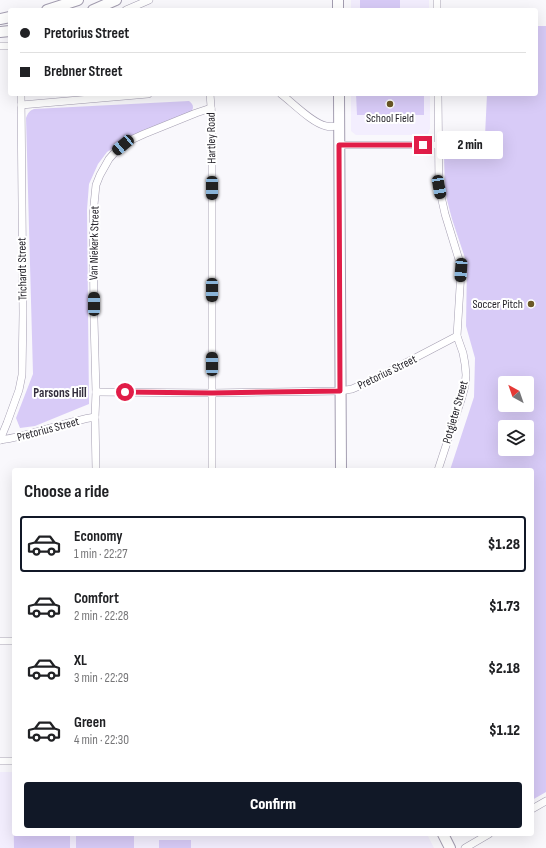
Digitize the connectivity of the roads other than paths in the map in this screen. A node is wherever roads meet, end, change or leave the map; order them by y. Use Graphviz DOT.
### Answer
graph roads {
  1 [pos="78,0"];
  2 [pos="116,0"];
  3 [pos="149,0"];
  4 [pos="54,8"];
  5 [pos="98,8"];
  6 [pos="131,8"];
  7 [pos="21,96"];
  8 [pos="125,96"];
  9 [pos="210,96"];
  10 [pos="283,96"];
  11 [pos="339,96"];
  12 [pos="438,96"];
  13 [pos="21,105"];
  14 [pos="211,108"];
  15 [pos="339,126"];
  16 [pos="339,145"];
  17 [pos="438,145"];
  18 [pos="457,336"];
  19 [pos="340,391"];
  20 [pos="96,392"];
  21 [pos="212,393"];
  22 [pos="95,417"];
  23 [pos="0,440"];
  24 [pos="96,468"];
  25 [pos="212,468"];
  26 [pos="340,468"];
  27 [pos="439,468"];
  28 [pos="0,641"];
  29 [pos="12,641"];
  30 [pos="12,760"];
  31 [pos="0,761"];
  32 [pos="546,801"];
  33 [pos="534,808"];
  34 [pos="443,836"];
  35 [pos="486,836"];
  36 [pos="450,848"];
  37 [pos="465,848"];
  1 -- 4 [label="street"];
  2 -- 5 [label="street"];
  3 -- 6 [label="street"];
  7 -- 13 [label="street, Trichardt Street"];
  8 -- 13 [label="street"];
  9 -- 14 [label="street, Hartley Road"];
  10 -- 15 [label="street"];
  11 -- 15 [label="street"];
  12 -- 17 [label="street, Potgieter Street"];
  13 -- 23 [label="street, Trichardt Street"];
  14 -- 20 [label="street, Van Niekerk Street"];
  14 -- 21 [label="street, Hartley Road"];
  15 -- 16 [label="street"];
  16 -- 17 [label="street"];
  16 -- 19 [label="street"];
  17 -- 18 [label="street, Potgieter Street"];
  18 -- 19 [label="street, Pretorius Street"];
  18 -- 27 [label="street, Potgieter Street"];
  19 -- 21 [label="street, Pretorius Street"];
  19 -- 26 [label="street"];
  20 -- 21 [label="street, Pretorius Street"];
  20 -- 22 [label="street, Van Niekerk Street"];
  21 -- 25 [label="street, Hartley Road"];
  22 -- 23 [label="street, Pretorius Street"];
  22 -- 24 [label="street, Van Niekerk Street"];
  28 -- 29 [label="street"];
  30 -- 31 [label="street"];
  32 -- 33 [label="street"];
  34 -- 36 [label="street"];
  35 -- 37 [label="street"];
}
